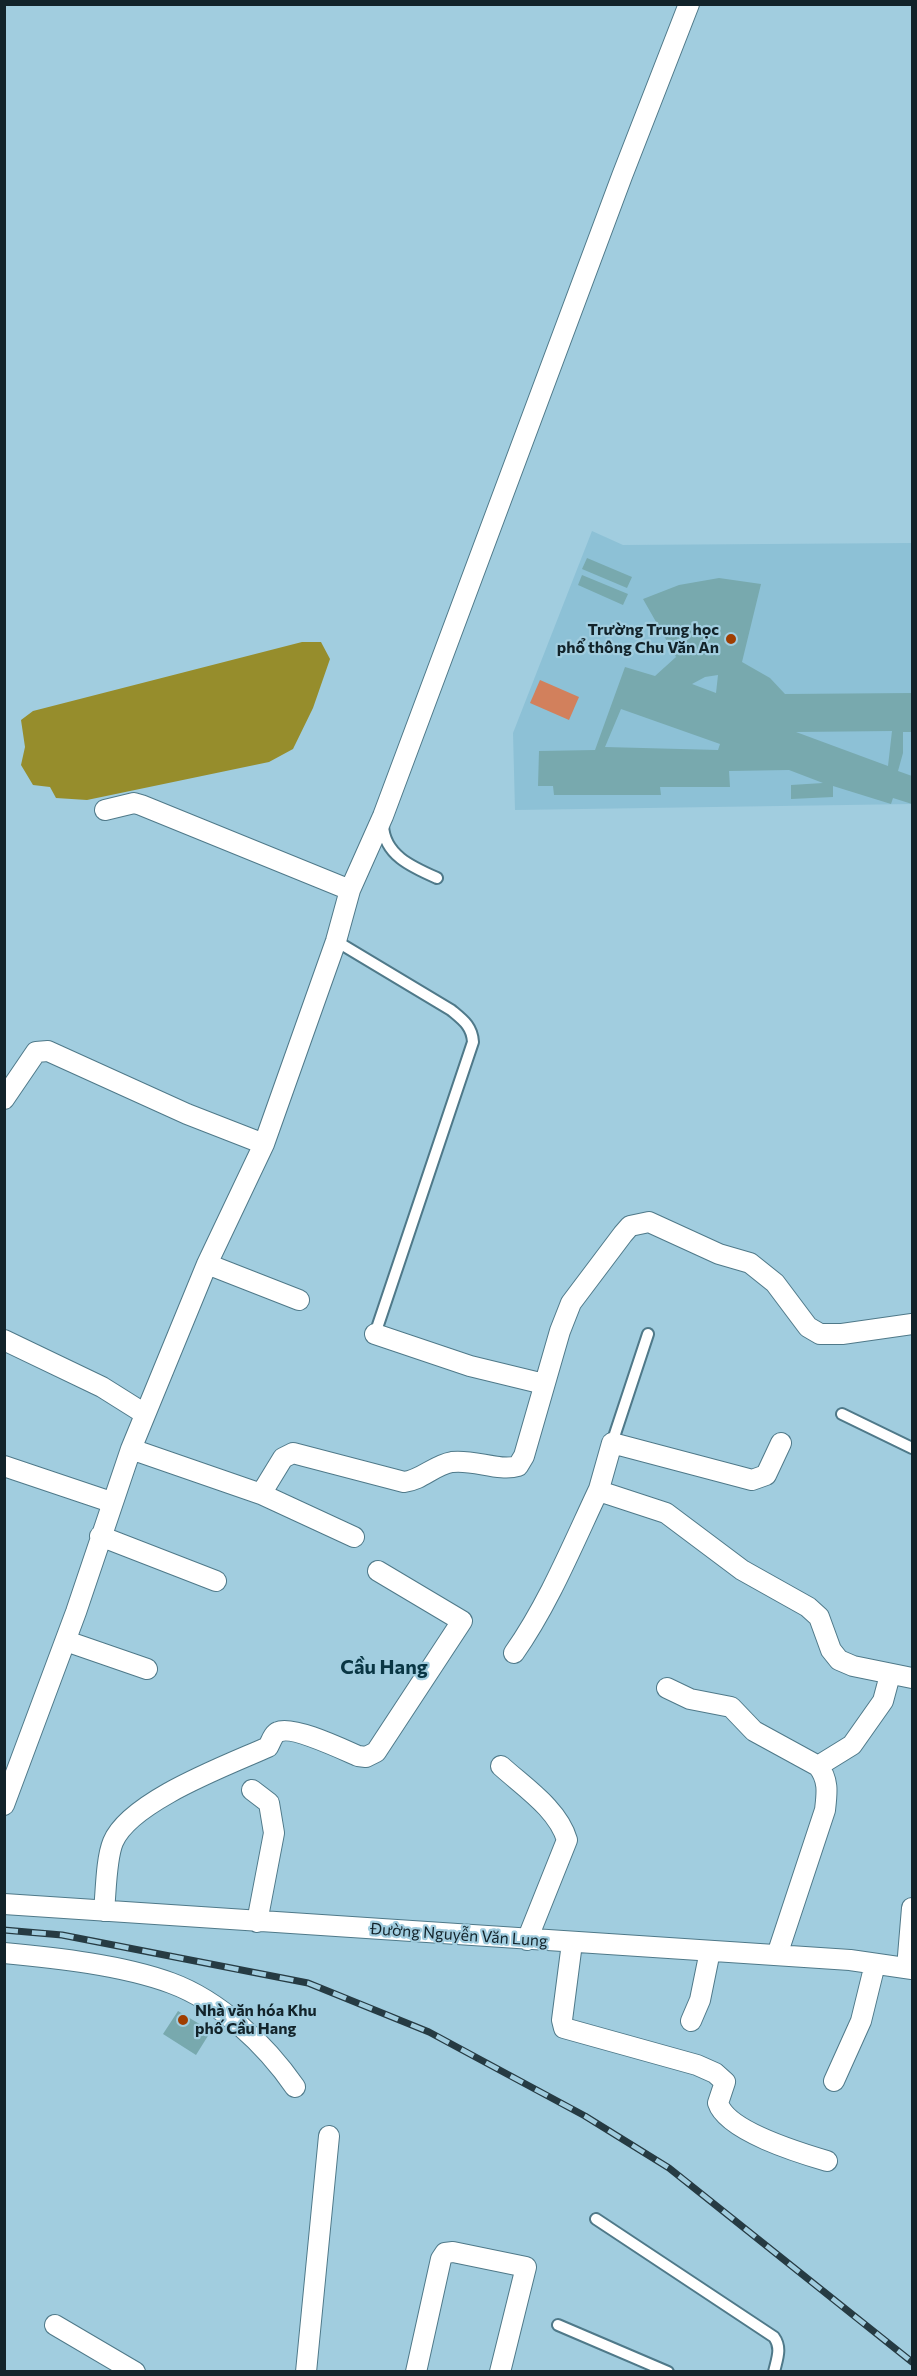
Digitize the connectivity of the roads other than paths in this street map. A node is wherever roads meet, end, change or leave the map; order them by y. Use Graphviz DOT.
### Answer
graph roads {
  1 [pos="689,4"];
  2 [pos="105,810"];
  3 [pos="383,816"];
  4 [pos="437,878"];
  5 [pos="350,890"];
  6 [pos="336,941"];
  7 [pos="4,1099"];
  8 [pos="264,1144"];
  9 [pos="207,1264"];
  10 [pos="299,1300"];
  11 [pos="912,1324"];
  12 [pos="375,1334"];
  13 [pos="648,1334"];
  14 [pos="4,1340"];
  15 [pos="544,1384"];
  16 [pos="145,1414"];
  17 [pos="842,1414"];
  18 [pos="612,1443"];
  19 [pos="781,1443"];
  20 [pos="912,1448"];
  21 [pos="130,1449"];
  22 [pos="4,1466"];
  23 [pos="599,1489"];
  24 [pos="261,1494"];
  25 [pos="111,1503"];
  26 [pos="100,1536"];
  27 [pos="354,1537"];
  28 [pos="378,1571"];
  29 [pos="216,1581"];
  30 [pos="66,1641"];
  31 [pos="514,1653"];
  32 [pos="147,1669"];
  33 [pos="890,1675"];
  34 [pos="912,1678"];
  35 [pos="667,1688"];
  36 [pos="501,1766"];
  37 [pos="818,1766"];
  38 [pos="252,1790"];
  39 [pos="4,1805"];
  40 [pos="4,1905"];
  41 [pos="912,1908"];
  42 [pos="104,1911"];
  43 [pos="257,1922"];
  44 [pos="527,1940"];
  45 [pos="572,1943"];
  46 [pos="710,1952"];
  47 [pos="4,1953"];
  48 [pos="777,1955"];
  49 [pos="875,1964"];
  50 [pos="910,1968"];
  51 [pos="691,2021"];
  52 [pos="834,2082"];
  53 [pos="295,2087"];
  54 [pos="329,2136"];
  55 [pos="827,2161"];
  56 [pos="596,2219"];
  57 [pos="55,2325"];
  58 [pos="558,2325"];
  59 [pos="135,2372"];
  60 [pos="306,2372"];
  61 [pos="416,2372"];
  62 [pos="500,2372"];
  63 [pos="668,2372"];
  64 [pos="774,2372"];
  1 -- 3 [label="street"];
  2 -- 5 [label="street"];
  3 -- 4 [label="lane"];
  3 -- 5 [label="street"];
  5 -- 6 [label="street"];
  6 -- 8 [label="street"];
  6 -- 12 [label="lane"];
  7 -- 8 [label="street"];
  8 -- 9 [label="street"];
  9 -- 10 [label="street"];
  9 -- 16 [label="street"];
  11 -- 15 [label="street"];
  12 -- 15 [label="street"];
  13 -- 18 [label="lane"];
  14 -- 16 [label="street"];
  15 -- 24 [label="street"];
  16 -- 21 [label="street"];
  17 -- 20 [label="lane"];
  18 -- 19 [label="street"];
  18 -- 23 [label="street"];
  21 -- 24 [label="street"];
  21 -- 25 [label="street"];
  22 -- 25 [label="street"];
  23 -- 31 [label="street"];
  23 -- 33 [label="street"];
  24 -- 27 [label="street"];
  25 -- 26 [label="street"];
  26 -- 29 [label="street"];
  26 -- 30 [label="street"];
  28 -- 42 [label="street"];
  30 -- 32 [label="street"];
  30 -- 39 [label="street"];
  33 -- 34 [label="street"];
  33 -- 37 [label="street"];
  35 -- 37 [label="street"];
  36 -- 44 [label="street"];
  37 -- 48 [label="street"];
  38 -- 43 [label="street"];
  40 -- 42 [label="street, Đường Nguyễn Văn Lung"];
  41 -- 50 [label="street"];
  42 -- 43 [label="street, Đường Nguyễn Văn Lung"];
  43 -- 44 [label="street, Đường Nguyễn Văn Lung"];
  44 -- 45 [label="street, Đường Nguyễn Văn Lung"];
  45 -- 46 [label="street, Đường Nguyễn Văn Lung"];
  45 -- 55 [label="street"];
  46 -- 48 [label="street, Đường Nguyễn Văn Lung"];
  46 -- 51 [label="street"];
  47 -- 53 [label="street"];
  48 -- 49 [label="street, Đường Nguyễn Văn Lung"];
  49 -- 50 [label="street, Đường Nguyễn Văn Lung"];
  49 -- 52 [label="street"];
  54 -- 60 [label="street"];
  56 -- 64 [label="lane"];
  57 -- 59 [label="street"];
  58 -- 63 [label="lane"];
  61 -- 62 [label="street"];
}
